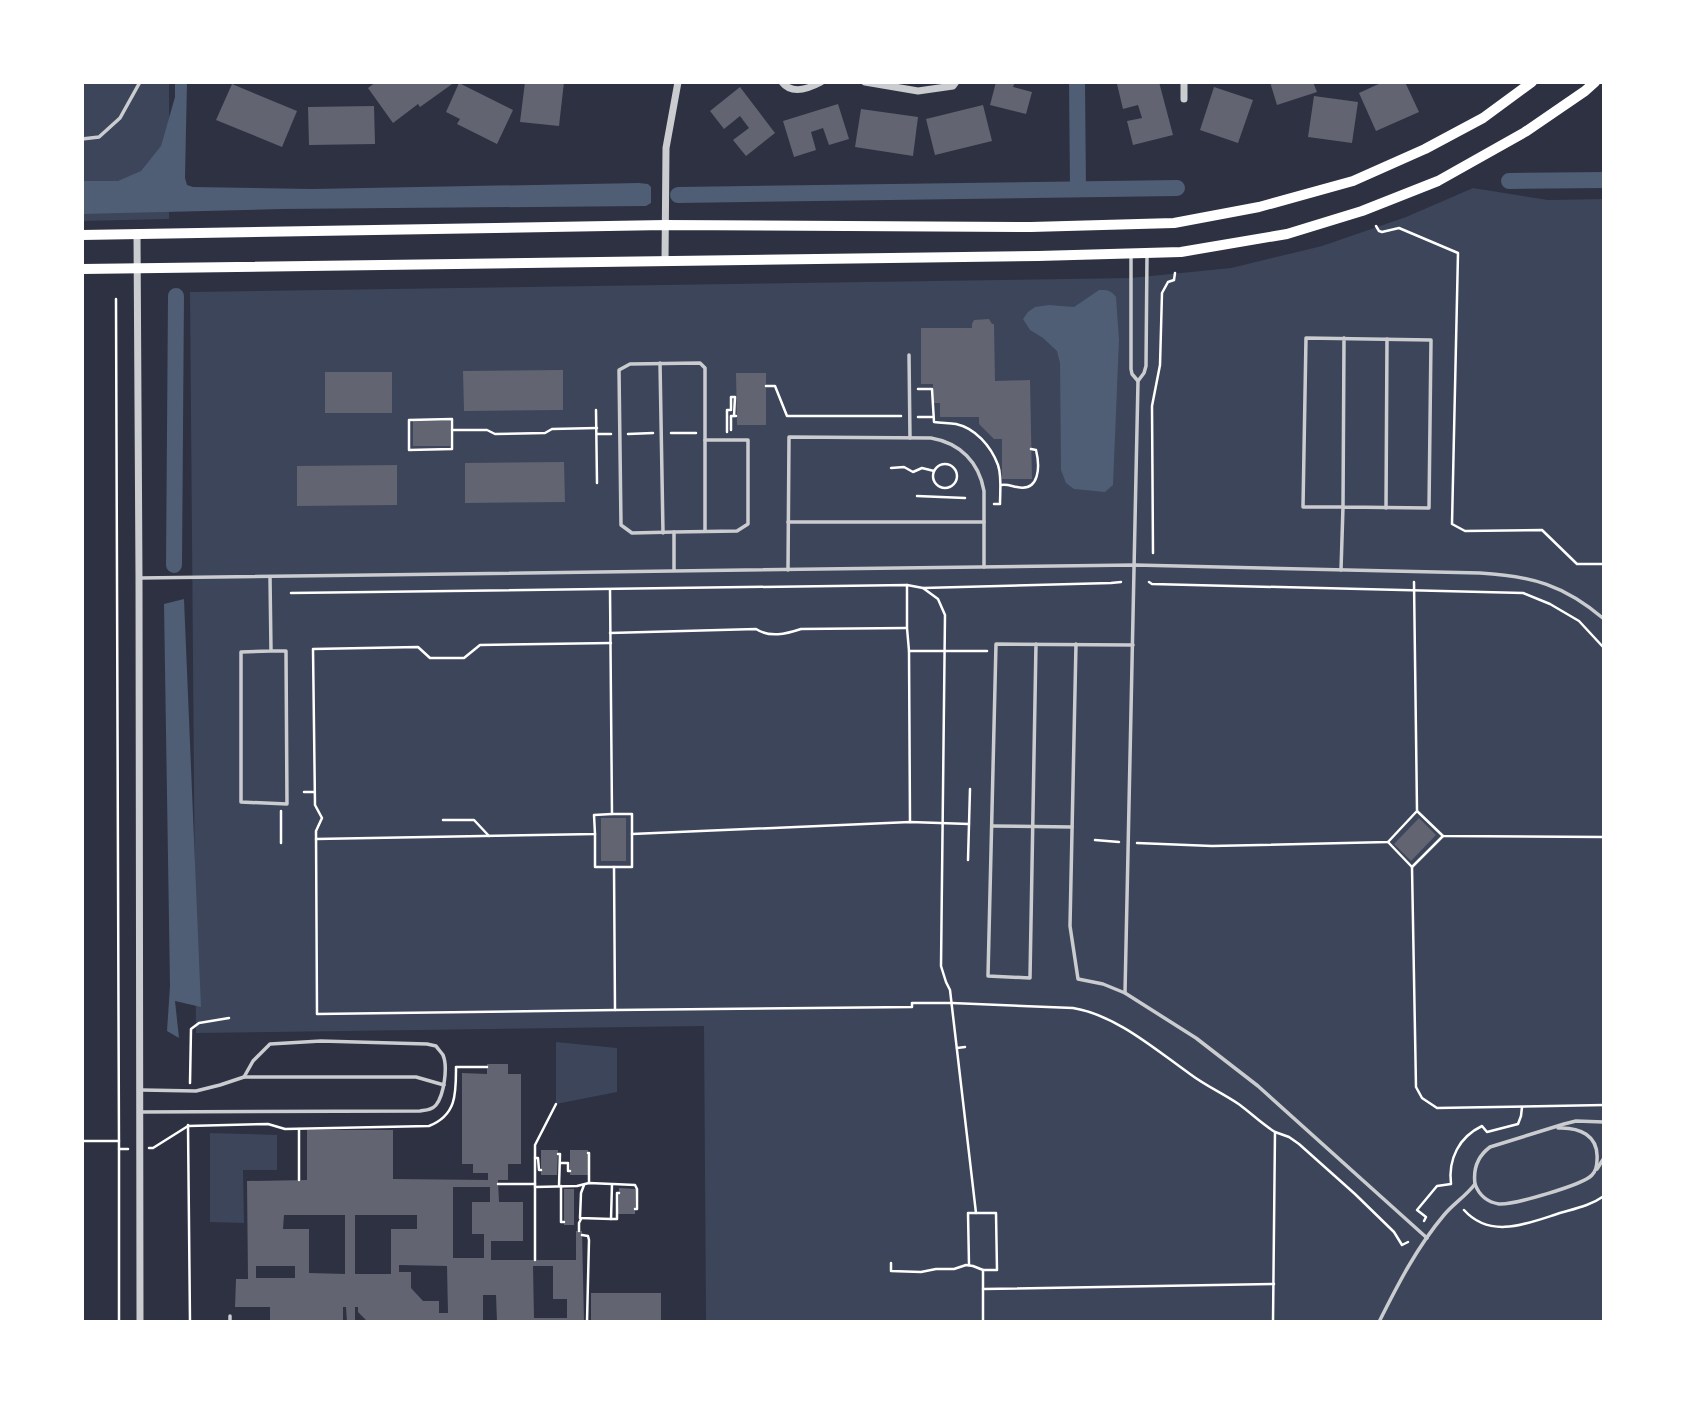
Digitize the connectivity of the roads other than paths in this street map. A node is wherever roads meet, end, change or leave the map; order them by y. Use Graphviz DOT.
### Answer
graph roads {
  1 [pos="140,82"];
  2 [pos="678,82"];
  3 [pos="782,82"];
  4 [pos="821,82"];
  5 [pos="865,82"];
  6 [pos="956,82"];
  7 [pos="1184,82"];
  8 [pos="1532,82"];
  9 [pos="1595,82"];
  10 [pos="1184,99"];
  11 [pos="82,139"];
  12 [pos="665,225"];
  13 [pos="137,233"];
  14 [pos="82,234"];
  15 [pos="1147,253"];
  16 [pos="1130,254"];
  17 [pos="665,262"];
  18 [pos="138,268"];
  19 [pos="82,269"];
  20 [pos="1344,338"];
  21 [pos="1387,339"];
  22 [pos="909,355"];
  23 [pos="660,363"];
  24 [pos="1138,381"];
  25 [pos="910,438"];
  26 [pos="705,440"];
  27 [pos="1343,507"];
  28 [pos="1386,508"];
  29 [pos="788,522"];
  30 [pos="984,522"];
  31 [pos="705,531"];
  32 [pos="674,532"];
  33 [pos="663,533"];
  34 [pos="1135,565"];
  35 [pos="984,567"];
  36 [pos="674,570"];
  37 [pos="788,570"];
  38 [pos="1341,570"];
  39 [pos="270,577"];
  40 [pos="139,578"];
  41 [pos="1604,619"];
  42 [pos="1036,644"];
  43 [pos="1076,644"];
  44 [pos="1133,645"];
  45 [pos="271,650"];
  46 [pos="992,826"];
  47 [pos="1033,827"];
  48 [pos="1072,827"];
  49 [pos="1125,993"];
  50 [pos="244,1077"];
  51 [pos="444,1085"];
  52 [pos="140,1090"];
  53 [pos="140,1111"];
  54 [pos="1604,1122"];
  55 [pos="1552,1128"];
  56 [pos="1604,1158"];
  57 [pos="1595,1170"];
  58 [pos="1475,1184"];
  59 [pos="1427,1238"];
  60 [pos="230,1316"];
  61 [pos="140,1322"];
  62 [pos="230,1322"];
  63 [pos="1379,1322"];
  1 -- 11 [label="lane"];
  2 -- 12 [label="street"];
  3 -- 4 [label="street"];
  5 -- 6 [label="street"];
  7 -- 10 [label="street"];
  8 -- 12 [label="main road"];
  9 -- 15 [label="main road"];
  12 -- 13 [label="main road"];
  12 -- 17 [label="street"];
  13 -- 14 [label="main road"];
  13 -- 18 [label="street"];
  15 -- 16 [label="main road"];
  15 -- 24 [label="lane"];
  16 -- 17 [label="main road"];
  16 -- 24 [label="lane"];
  17 -- 18 [label="main road"];
  18 -- 19 [label="main road"];
  18 -- 40 [label="street"];
  20 -- 21 [label="lane"];
  20 -- 27 [label="lane"];
  20 -- 27 [label="lane"];
  21 -- 28 [label="lane"];
  21 -- 28 [label="lane"];
  22 -- 25 [label="lane"];
  23 -- 26 [label="lane"];
  23 -- 33 [label="lane"];
  23 -- 33 [label="lane"];
  24 -- 34 [label="lane"];
  25 -- 29 [label="lane"];
  25 -- 30 [label="lane"];
  26 -- 31 [label="lane"];
  26 -- 31 [label="lane"];
  27 -- 28 [label="lane"];
  27 -- 38 [label="lane"];
  29 -- 30 [label="lane"];
  29 -- 37 [label="lane"];
  30 -- 35 [label="lane"];
  31 -- 32 [label="lane"];
  32 -- 33 [label="lane"];
  32 -- 36 [label="lane"];
  34 -- 35 [label="lane"];
  34 -- 38 [label="lane"];
  34 -- 44 [label="lane"];
  35 -- 37 [label="lane"];
  36 -- 37 [label="lane"];
  36 -- 39 [label="lane"];
  38 -- 41 [label="lane"];
  39 -- 40 [label="lane"];
  39 -- 45 [label="lane"];
  40 -- 52 [label="street"];
  42 -- 43 [label="lane"];
  42 -- 46 [label="lane"];
  42 -- 47 [label="lane"];
  43 -- 44 [label="lane"];
  43 -- 48 [label="lane"];
  44 -- 49 [label="lane"];
  45 -- 45 [label="lane"];
  46 -- 47 [label="lane"];
  46 -- 47 [label="lane"];
  47 -- 48 [label="lane"];
  48 -- 49 [label="lane"];
  49 -- 59 [label="lane"];
  50 -- 51 [label="lane"];
  50 -- 51 [label="lane"];
  50 -- 52 [label="lane"];
  51 -- 53 [label="lane"];
  52 -- 53 [label="street"];
  53 -- 61 [label="street"];
  54 -- 55 [label="lane"];
  55 -- 57 [label="lane"];
  55 -- 58 [label="lane"];
  56 -- 57 [label="lane"];
  57 -- 58 [label="lane"];
  58 -- 59 [label="lane"];
  59 -- 63 [label="lane"];
  60 -- 62 [label="lane"];
}
